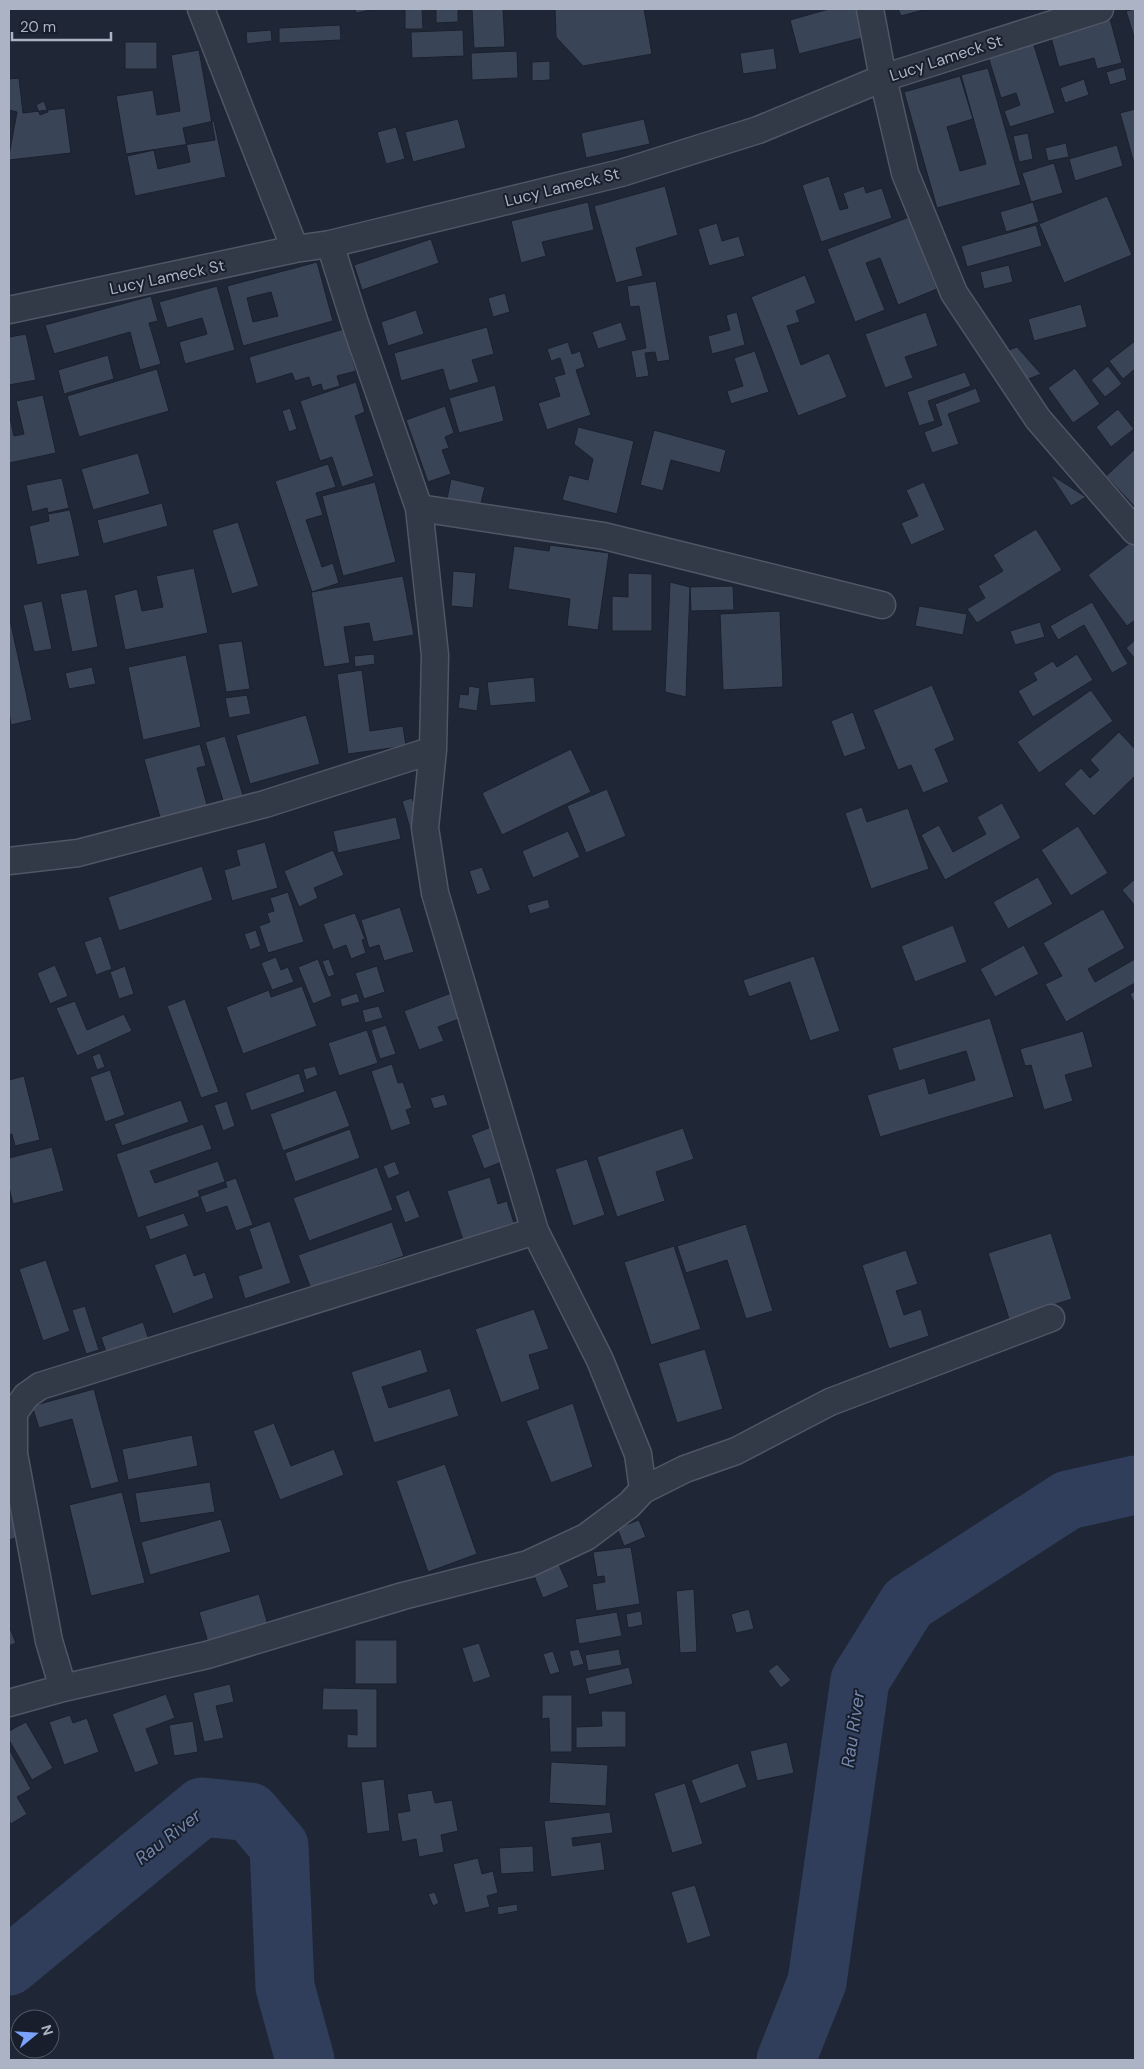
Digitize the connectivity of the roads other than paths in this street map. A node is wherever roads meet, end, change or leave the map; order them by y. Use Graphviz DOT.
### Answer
graph roads {
  1 [pos="201,9"];
  2 [pos="870,9"];
  3 [pos="1100,9"];
  4 [pos="883,78"];
  5 [pos="330,244"];
  6 [pos="295,249"];
  7 [pos="9,310"];
  8 [pos="419,508"];
  9 [pos="1135,531"];
  10 [pos="882,605"];
  11 [pos="433,750"];
  12 [pos="9,861"];
  13 [pos="535,1231"];
  14 [pos="1051,1318"];
  15 [pos="643,1490"];
  16 [pos="63,1688"];
  17 [pos="9,1703"];
  1 -- 6 [label="street"];
  2 -- 4 [label="street"];
  3 -- 4 [label="street, Lucy Lameck St"];
  4 -- 5 [label="street, Lucy Lameck St"];
  4 -- 9 [label="street"];
  5 -- 6 [label="street, Lucy Lameck St"];
  5 -- 8 [label="street"];
  6 -- 7 [label="street, Lucy Lameck St"];
  8 -- 10 [label="street"];
  8 -- 11 [label="street"];
  11 -- 12 [label="street"];
  11 -- 13 [label="street"];
  13 -- 15 [label="street"];
  13 -- 16 [label="street"];
  14 -- 15 [label="street"];
  15 -- 16 [label="street"];
  16 -- 17 [label="street"];
}
